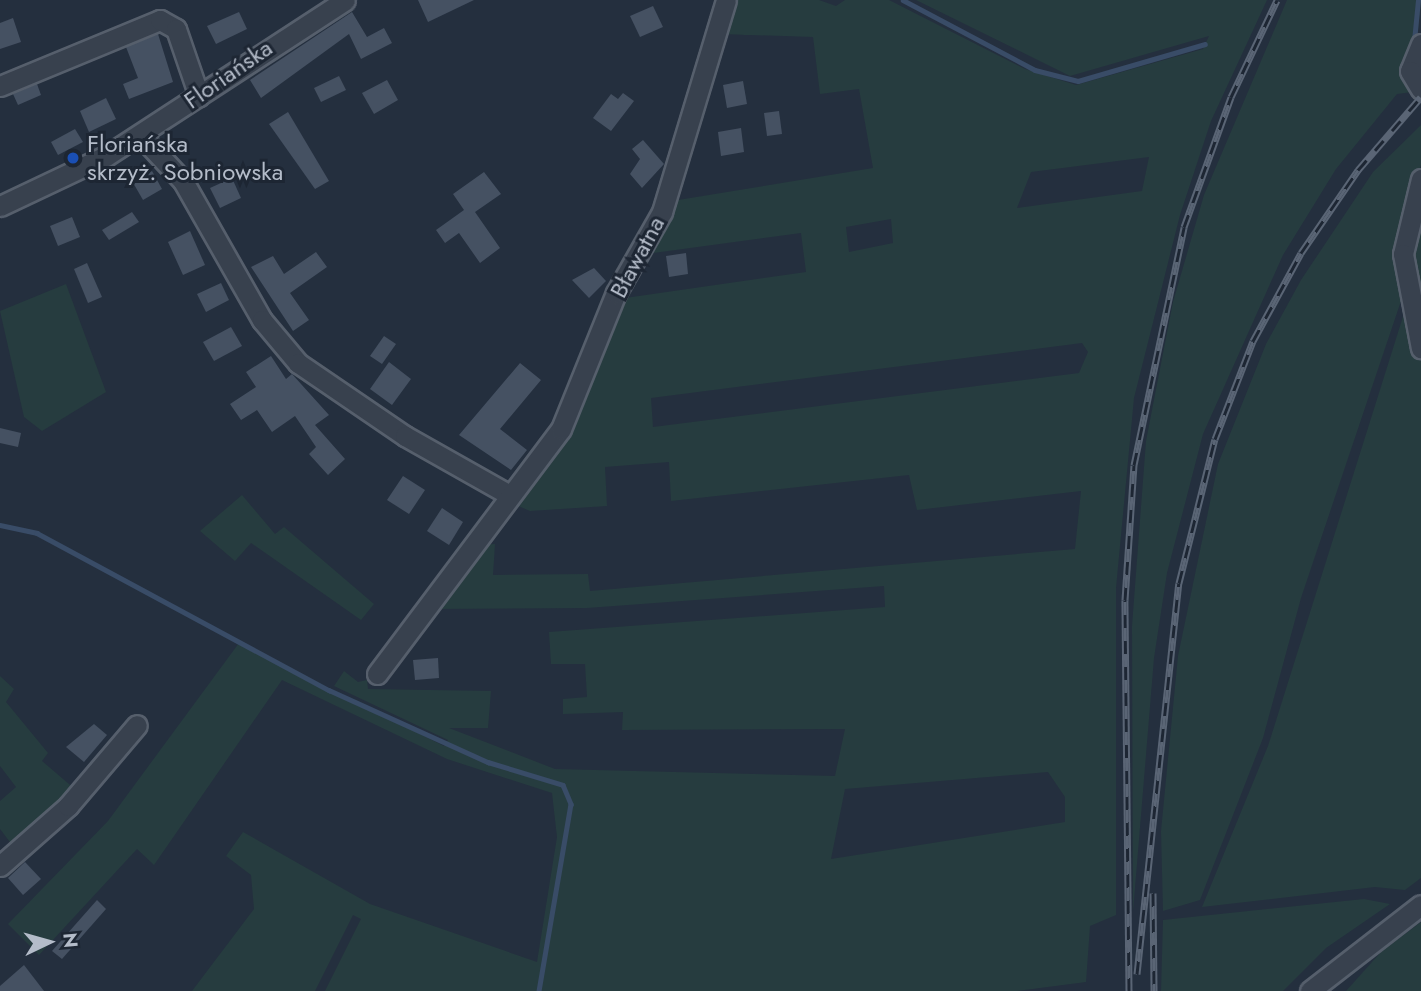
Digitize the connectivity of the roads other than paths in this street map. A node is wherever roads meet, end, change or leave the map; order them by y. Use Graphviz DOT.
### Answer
graph roads {
  1 [pos="726,0"];
  2 [pos="340,1"];
  3 [pos="1421,44"];
  4 [pos="0,86"];
  5 [pos="1421,89"];
  6 [pos="198,96"];
  7 [pos="140,135"];
  8 [pos="1421,179"];
  9 [pos="0,206"];
  10 [pos="1421,348"];
  11 [pos="508,494"];
  12 [pos="377,674"];
  13 [pos="137,725"];
  14 [pos="0,866"];
  15 [pos="1421,905"];
  16 [pos="1310,991"];
  1 -- 11 [label="street, Bławatna"];
  2 -- 6 [label="street, Floriańska"];
  3 -- 5 [label="street"];
  4 -- 6 [label="street"];
  6 -- 7 [label="street, Floriańska"];
  7 -- 9 [label="street, Floriańska"];
  7 -- 11 [label="street"];
  8 -- 10 [label="street"];
  11 -- 12 [label="street, Bławatna"];
  13 -- 14 [label="street"];
  15 -- 16 [label="street"];
}
